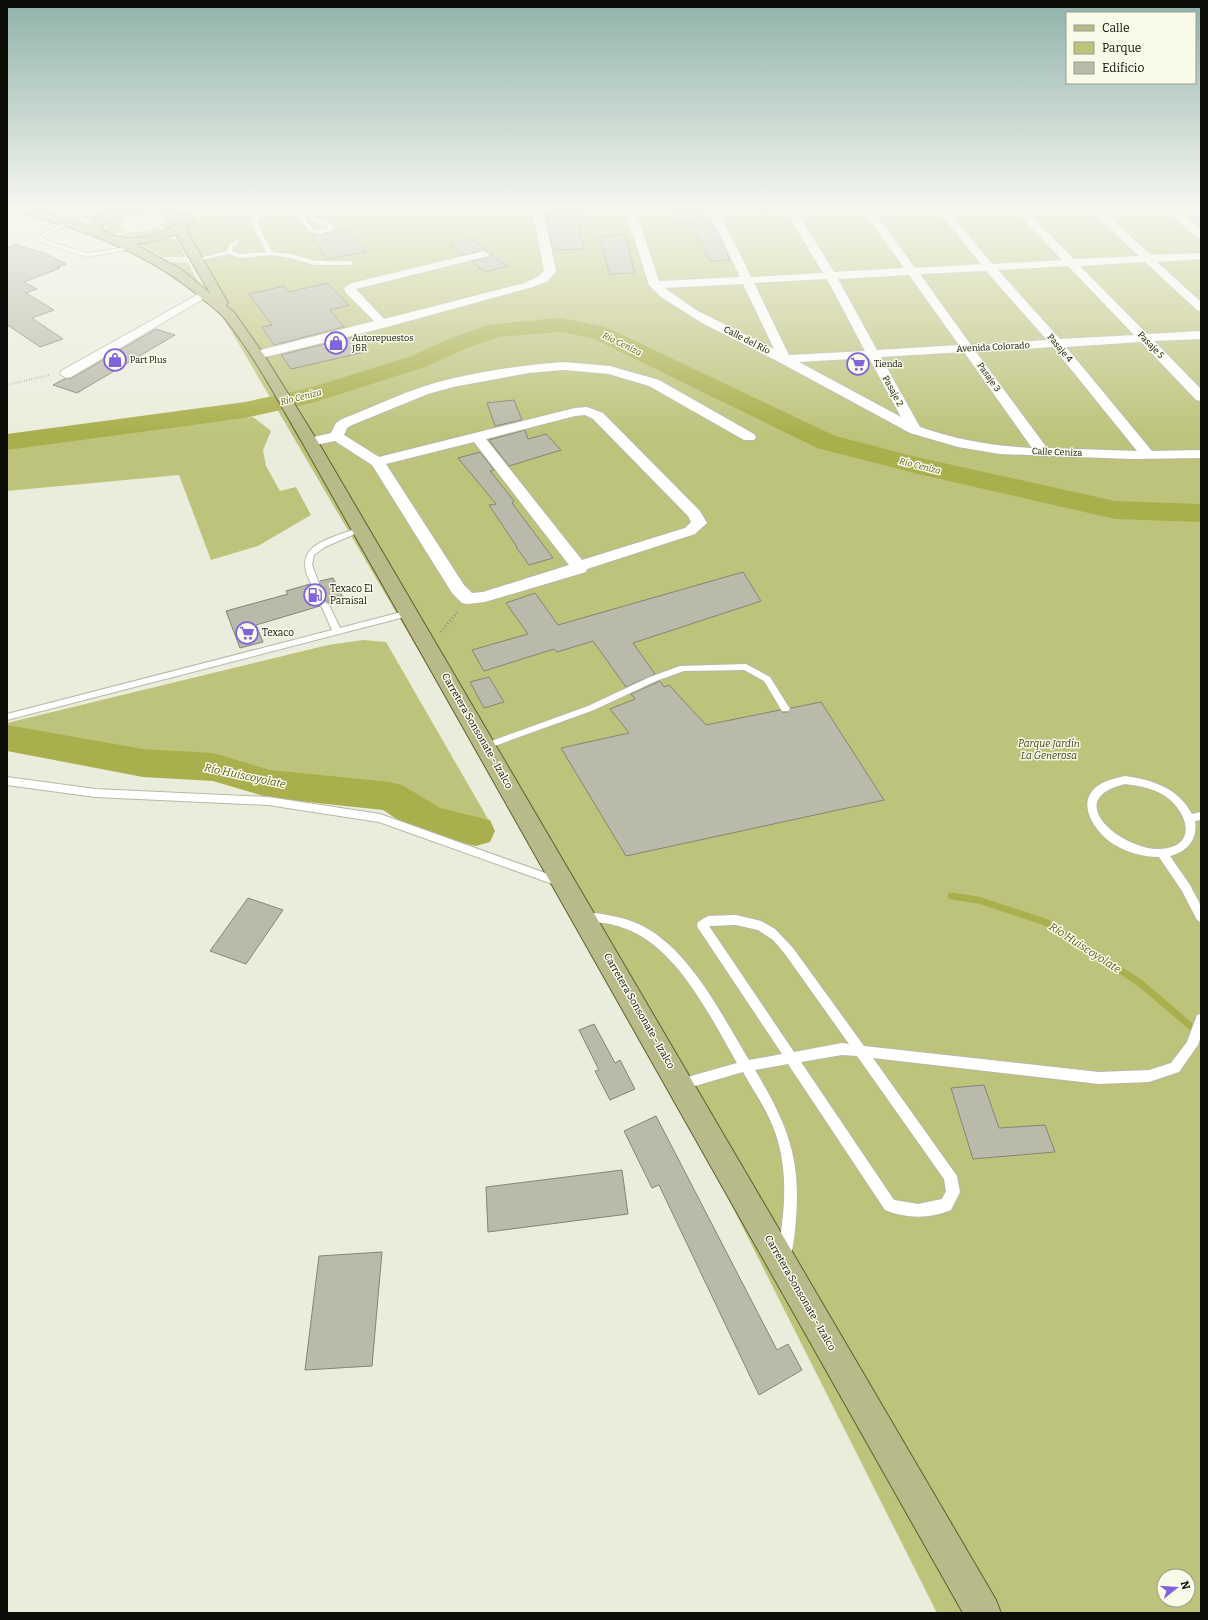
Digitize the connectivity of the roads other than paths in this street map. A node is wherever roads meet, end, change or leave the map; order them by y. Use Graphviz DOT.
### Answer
graph roads {
  1 [pos="189,282"];
  2 [pos="210,282"];
  3 [pos="370,282"];
  4 [pos="536,282"];
  5 [pos="711,282"];
  6 [pos="749,282"];
  7 [pos="834,282"];
  8 [pos="919,282"];
  9 [pos="1002,282"];
  10 [pos="1089,282"];
  11 [pos="1172,282"];
  12 [pos="655,284"];
  13 [pos="204,294"];
  14 [pos="1201,308"];
  15 [pos="229,315"];
  16 [pos="383,324"];
  17 [pos="1201,335"];
  18 [pos="1145,338"];
  19 [pos="1057,344"];
  20 [pos="969,349"];
  21 [pos="873,354"];
  22 [pos="256,355"];
  23 [pos="785,359"];
  24 [pos="66,374"];
  25 [pos="1201,397"];
  26 [pos="915,430"];
  27 [pos="337,436"];
  28 [pos="749,437"];
  29 [pos="478,438"];
  30 [pos="310,442"];
  31 [pos="1042,452"];
  32 [pos="1201,454"];
  33 [pos="1148,455"];
  34 [pos="377,462"];
  35 [pos="360,530"];
  36 [pos="580,568"];
  37 [pos="315,583"];
  38 [pos="325,605"];
  39 [pos="409,613"];
  40 [pos="337,632"];
  41 [pos="785,709"];
  42 [pos="7,717"];
  43 [pos="486,746"];
  44 [pos="7,781"];
  45 [pos="1201,816"];
  46 [pos="1190,818"];
  47 [pos="1162,853"];
  48 [pos="567,886"];
  49 [pos="585,917"];
  50 [pos="1201,917"];
  51 [pos="1201,1019"];
  52 [pos="861,1051"];
  53 [pos="791,1058"];
  54 [pos="746,1066"];
  55 [pos="680,1084"];
  56 [pos="783,1263"];
  57 [pos="983,1613"];
  1 -- 13 [label="main road"];
  2 -- 15 [label="main road"];
  3 -- 16 [label="street"];
  4 -- 16 [label="street"];
  5 -- 12 [label="street"];
  6 -- 23 [label="street"];
  7 -- 21 [label="street, Pasaje 2"];
  8 -- 20 [label="street, Pasaje 3"];
  9 -- 19 [label="street, Pasaje 4"];
  10 -- 18 [label="street, Pasaje 5"];
  11 -- 14 [label="street"];
  12 -- 23 [label="street, Calle del Río"];
  13 -- 15 [label="main road"];
  13 -- 24 [label="street"];
  15 -- 22 [label="main road, Carretera Sonsonate - Izalco"];
  16 -- 22 [label="street"];
  17 -- 18 [label="street, Avenida Colorado"];
  18 -- 19 [label="street, Avenida Colorado"];
  18 -- 25 [label="street, Pasaje 5"];
  19 -- 20 [label="street, Avenida Colorado"];
  19 -- 33 [label="street, Pasaje 4"];
  20 -- 21 [label="street, Avenida Colorado"];
  20 -- 31 [label="street, Pasaje 3"];
  21 -- 23 [label="street, Avenida Colorado"];
  21 -- 26 [label="street, Pasaje 2"];
  22 -- 30 [label="main road, Carretera Sonsonate - Izalco"];
  23 -- 26 [label="street, Calle del Río"];
  26 -- 31 [label="street, Calle Ceniza"];
  27 -- 28 [label="street"];
  27 -- 30 [label="street"];
  27 -- 34 [label="street"];
  29 -- 34 [label="street"];
  29 -- 36 [label="street"];
  29 -- 36 [label="street"];
  30 -- 35 [label="main road, Carretera Sonsonate - Izalco"];
  31 -- 33 [label="street, Calle Ceniza"];
  32 -- 33 [label="street, Calle Ceniza"];
  34 -- 36 [label="street"];
  35 -- 37 [label="lane"];
  35 -- 39 [label="main road, Carretera Sonsonate - Izalco"];
  38 -- 40 [label="lane"];
  39 -- 40 [label="lane"];
  39 -- 43 [label="main road, Carretera Sonsonate - Izalco"];
  40 -- 42 [label="lane"];
  41 -- 43 [label="lane"];
  43 -- 48 [label="main road, Carretera Sonsonate - Izalco"];
  44 -- 48 [label="lane"];
  45 -- 46 [label="lane"];
  46 -- 47 [label="lane"];
  46 -- 47 [label="lane"];
  47 -- 50 [label="lane"];
  48 -- 49 [label="main road, Carretera Sonsonate - Izalco"];
  49 -- 54 [label="lane"];
  49 -- 55 [label="main road, Carretera Sonsonate - Izalco"];
  51 -- 52 [label="lane"];
  52 -- 53 [label="lane"];
  52 -- 53 [label="lane"];
  52 -- 53 [label="lane"];
  53 -- 54 [label="lane"];
  54 -- 55 [label="lane"];
  54 -- 56 [label="lane"];
  55 -- 56 [label="main road, Carretera Sonsonate - Izalco"];
  56 -- 57 [label="main road, Carretera Sonsonate - Izalco"];
}
